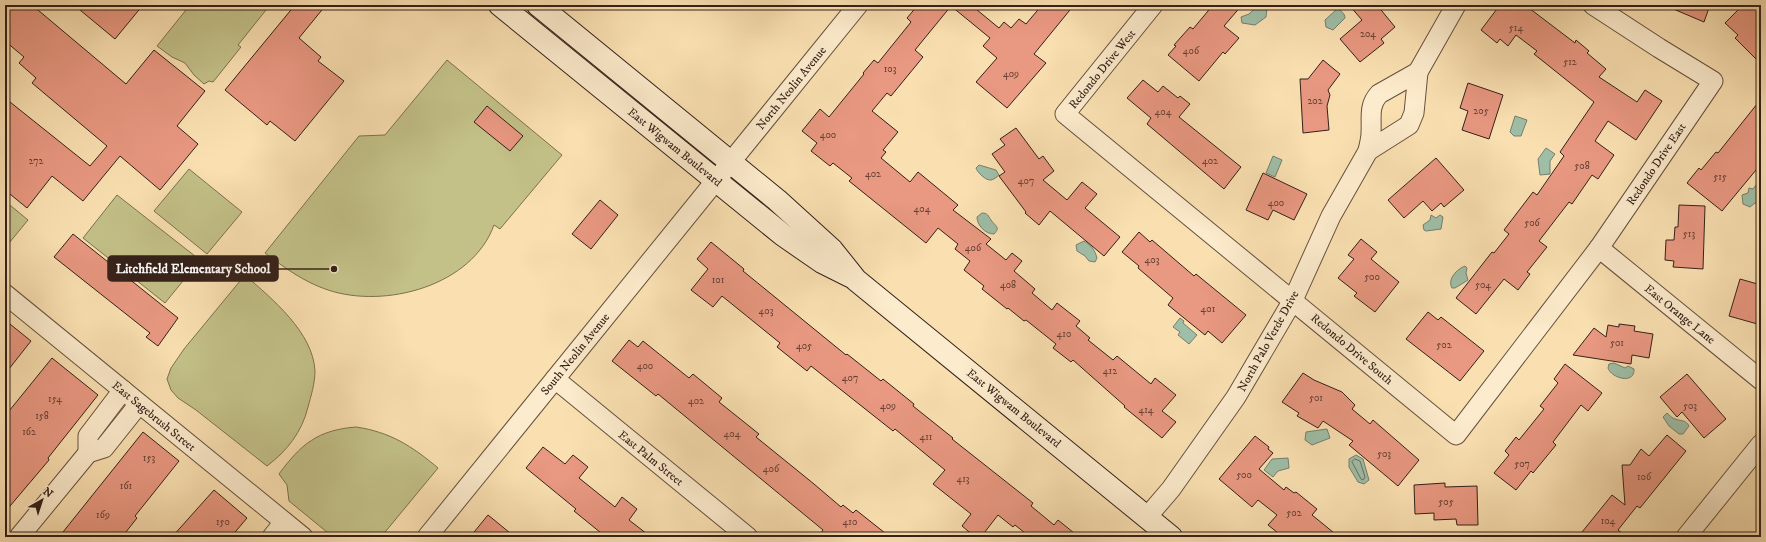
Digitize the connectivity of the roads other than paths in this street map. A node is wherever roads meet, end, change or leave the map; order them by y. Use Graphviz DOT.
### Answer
graph roads {
  1 [pos="500,5"];
  2 [pos="538,5"];
  3 [pos="858,5"];
  4 [pos="1153,5"];
  5 [pos="1456,5"];
  6 [pos="1593,5"];
  7 [pos="522,23"];
  8 [pos="1418,72"];
  9 [pos="1065,114"];
  10 [pos="1368,151"];
  11 [pos="723,171"];
  12 [pos="1599,248"];
  13 [pos="5,294"];
  14 [pos="1293,300"];
  15 [pos="554,379"];
  16 [pos="1761,380"];
  17 [pos="123,390"];
  18 [pos="139,404"];
  19 [pos="1761,444"];
  20 [pos="88,453"];
  21 [pos="1147,518"];
  22 [pos="284,522"];
  23 [pos="19,537"];
  24 [pos="272,537"];
  25 [pos="303,537"];
  26 [pos="427,537"];
  27 [pos="748,537"];
  28 [pos="1171,537"];
  29 [pos="1686,537"];
  1 -- 7 [label="street, East Wigwam Boulevard"];
  2 -- 7 [label="street"];
  2 -- 11 [label="street, East Wigwam Boulevard"];
  3 -- 11 [label="street, North Neolin Avenue"];
  4 -- 9 [label="street, Redondo Drive West"];
  5 -- 8 [label="street, North Palo Verde Drive"];
  6 -- 12 [label="street, Redondo Drive East"];
  7 -- 11 [label="street, East Wigwam Boulevard"];
  8 -- 10 [label="street, North Palo Verde Drive"];
  8 -- 10 [label="street, North Palo Verde Drive"];
  9 -- 14 [label="street, Redondo Drive South"];
  10 -- 14 [label="street, North Palo Verde Drive"];
  11 -- 15 [label="street, South Neolin Avenue"];
  11 -- 21 [label="street, East Wigwam Boulevard"];
  12 -- 14 [label="street, Redondo Drive South"];
  12 -- 16 [label="street, East Orange Lane"];
  13 -- 17 [label="street, East Sagebrush Street"];
  14 -- 21 [label="street, North Palo Verde Drive"];
  15 -- 26 [label="street, South Neolin Avenue"];
  15 -- 27 [label="street, East Palm Street"];
  17 -- 18 [label="street, East Sagebrush Street"];
  17 -- 20 [label="street"];
  18 -- 20 [label="street"];
  18 -- 22 [label="street, East Sagebrush Street"];
  19 -- 29 [label="street"];
  20 -- 23 [label="street"];
  21 -- 28 [label="street, East Wigwam Boulevard"];
  22 -- 24 [label="street"];
  22 -- 25 [label="street, East Sagebrush Street"];
}
